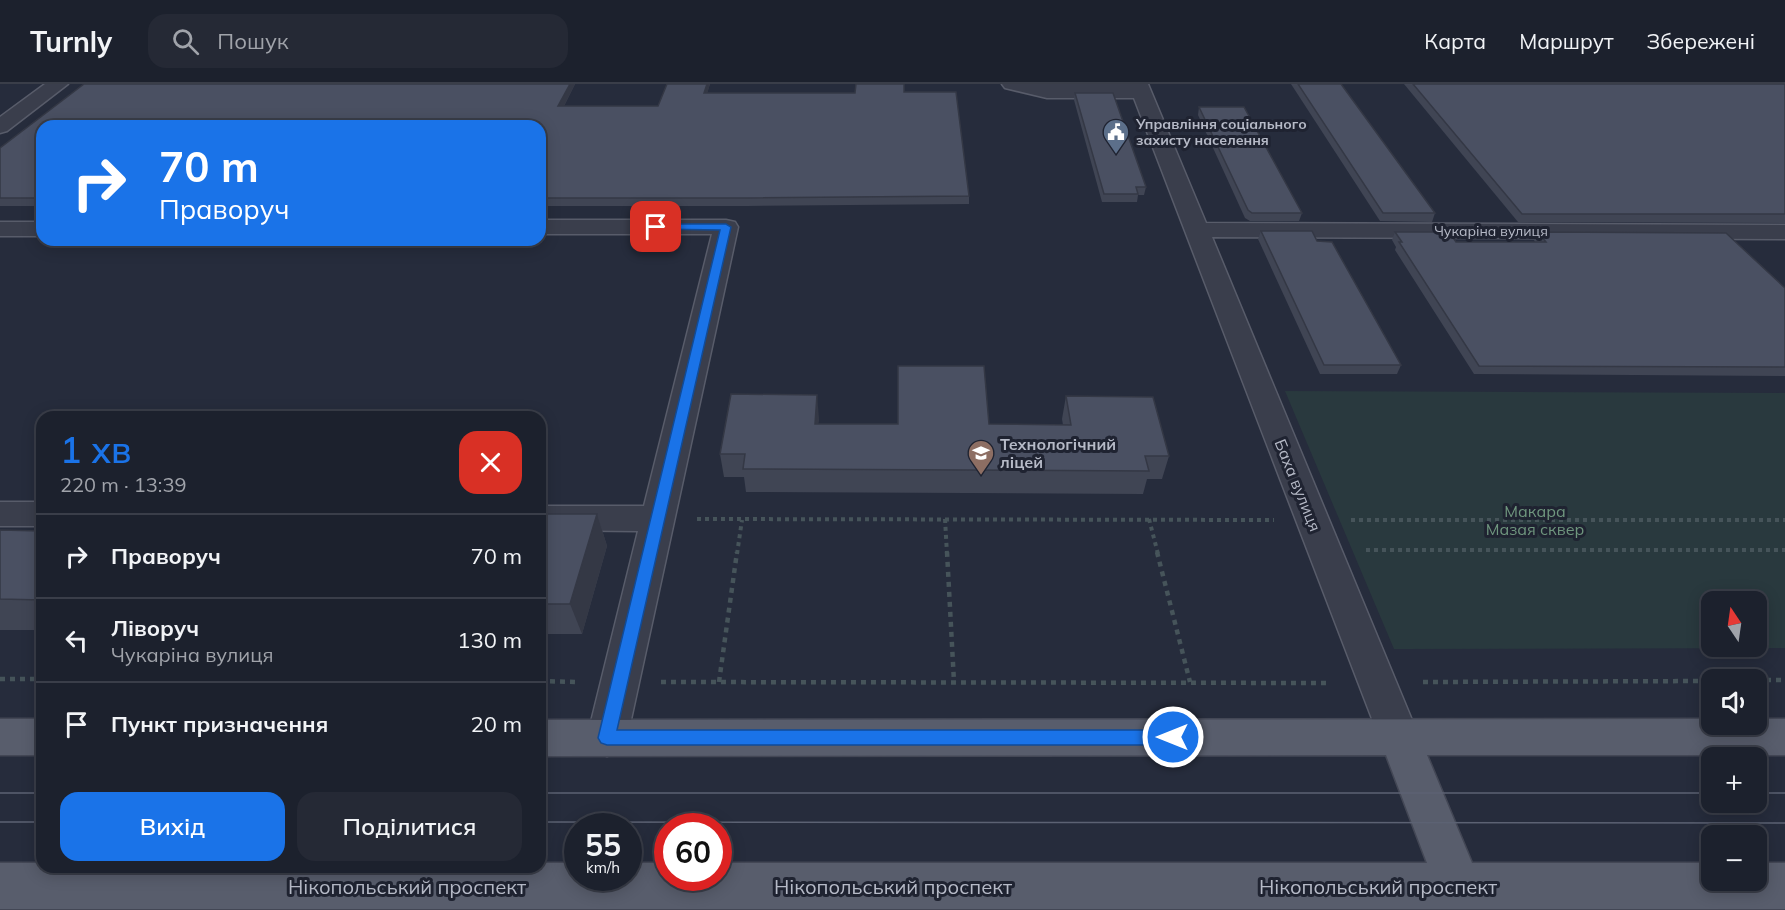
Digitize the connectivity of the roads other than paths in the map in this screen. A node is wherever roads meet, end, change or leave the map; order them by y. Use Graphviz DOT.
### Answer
graph roads {
  1 [pos="58,84"];
  2 [pos="1012,84"];
  3 [pos="1140,88"];
  4 [pos="0,127"];
  5 [pos="546,227"];
  6 [pos="0,229"];
  7 [pos="36,229"];
  8 [pos="1197,230"];
  9 [pos="1785,232"];
  10 [pos="0,514"];
  11 [pos="36,514"];
  12 [pos="546,518"];
  13 [pos="658,519"];
  14 [pos="0,737"];
  15 [pos="36,737"];
  16 [pos="1399,737"];
  17 [pos="1785,737"];
  18 [pos="546,738"];
  19 [pos="607,738"];
  20 [pos="0,886"];
  21 [pos="1459,886"];
  22 [pos="1785,886"];
  23 [pos="569,898"];
  1 -- 4 [label="street"];
  2 -- 3 [label="street"];
  3 -- 8 [label="street, Баха вулиця"];
  5 -- 13 [label="street"];
  6 -- 7 [label="street"];
  8 -- 9 [label="street, Чукаріна вулиця"];
  8 -- 16 [label="street, Баха вулиця"];
  10 -- 11 [label="street"];
  12 -- 13 [label="street"];
  13 -- 19 [label="street"];
  14 -- 15 [label="main road"];
  16 -- 17 [label="main road"];
  16 -- 19 [label="main road"];
  16 -- 21 [label="main road, Баха вулиця"];
  18 -- 19 [label="main road"];
  20 -- 23 [label="main road, Нікопольський проспект"];
  21 -- 22 [label="main road, Нікопольський проспект"];
  21 -- 23 [label="main road, Нікопольський проспект"];
}
